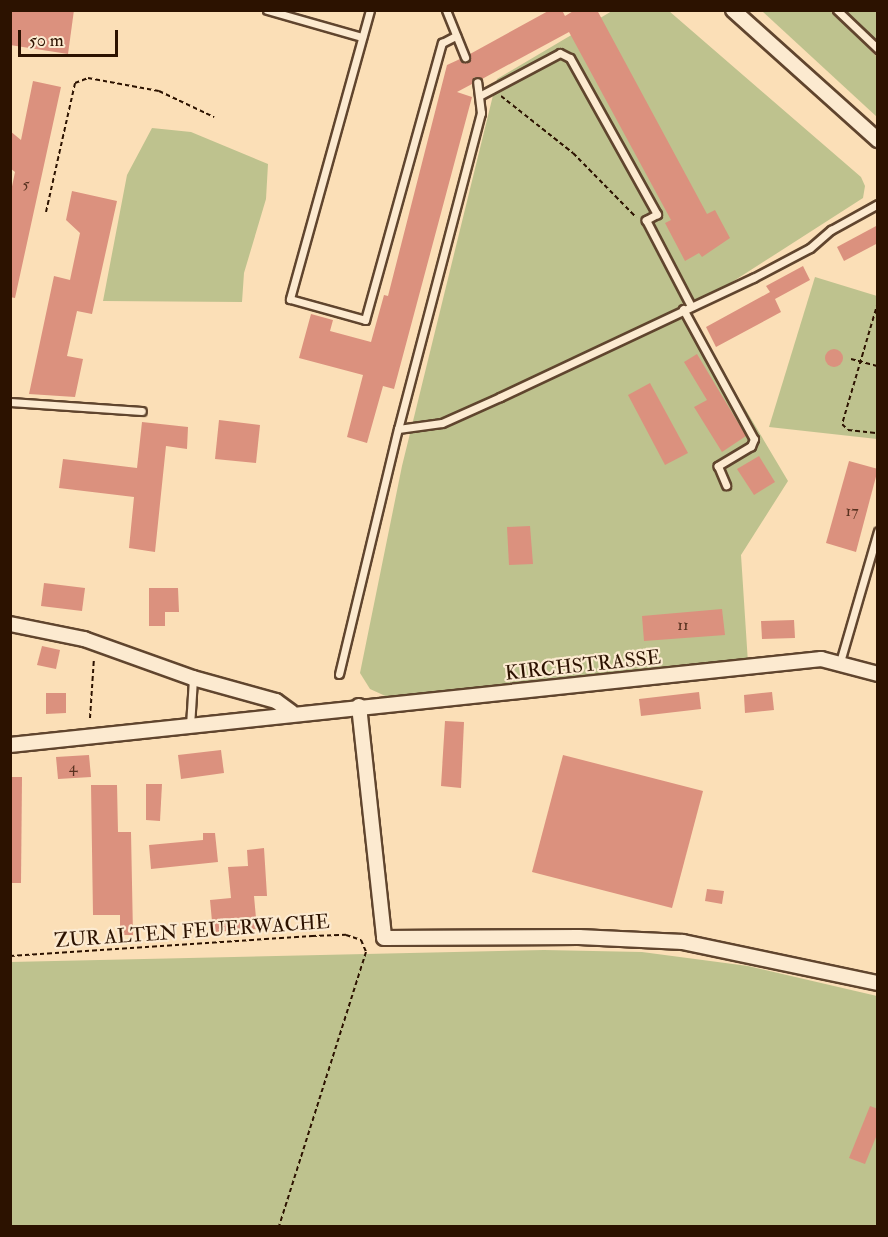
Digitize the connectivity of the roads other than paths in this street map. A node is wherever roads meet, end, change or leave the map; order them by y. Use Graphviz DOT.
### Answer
graph roads {
  1 [pos="267,10"];
  2 [pos="370,10"];
  3 [pos="446,10"];
  4 [pos="733,10"];
  5 [pos="837,10"];
  6 [pos="456,36"];
  7 [pos="362,37"];
  8 [pos="878,49"];
  9 [pos="465,57"];
  10 [pos="477,82"];
  11 [pos="481,95"];
  12 [pos="878,140"];
  13 [pos="878,204"];
  14 [pos="691,306"];
  15 [pos="683,309"];
  16 [pos="10,402"];
  17 [pos="142,411"];
  18 [pos="398,429"];
  19 [pos="726,485"];
  20 [pos="878,531"];
  21 [pos="10,624"];
  22 [pos="840,662"];
  23 [pos="339,674"];
  24 [pos="878,674"];
  25 [pos="193,678"];
  26 [pos="359,706"];
  27 [pos="291,712"];
  28 [pos="190,726"];
  29 [pos="10,745"];
  30 [pos="878,983"];
  1 -- 7 [label="lane"];
  2 -- 7 [label="lane"];
  3 -- 6 [label="lane"];
  4 -- 12 [label="street"];
  5 -- 8 [label="lane"];
  6 -- 7 [label="lane"];
  6 -- 9 [label="lane"];
  10 -- 11 [label="lane"];
  11 -- 14 [label="lane"];
  11 -- 18 [label="lane"];
  13 -- 14 [label="lane"];
  14 -- 15 [label="lane"];
  15 -- 18 [label="lane"];
  15 -- 19 [label="lane"];
  16 -- 17 [label="lane"];
  18 -- 23 [label="lane"];
  20 -- 22 [label="lane"];
  21 -- 25 [label="street"];
  22 -- 24 [label="street, KIRCHSTRASSE"];
  22 -- 26 [label="street, KIRCHSTRASSE"];
  25 -- 27 [label="street"];
  25 -- 28 [label="lane"];
  26 -- 27 [label="street, KIRCHSTRASSE"];
  26 -- 30 [label="street"];
  27 -- 28 [label="street, KIRCHSTRASSE"];
  28 -- 29 [label="street, KIRCHSTRASSE"];
}
